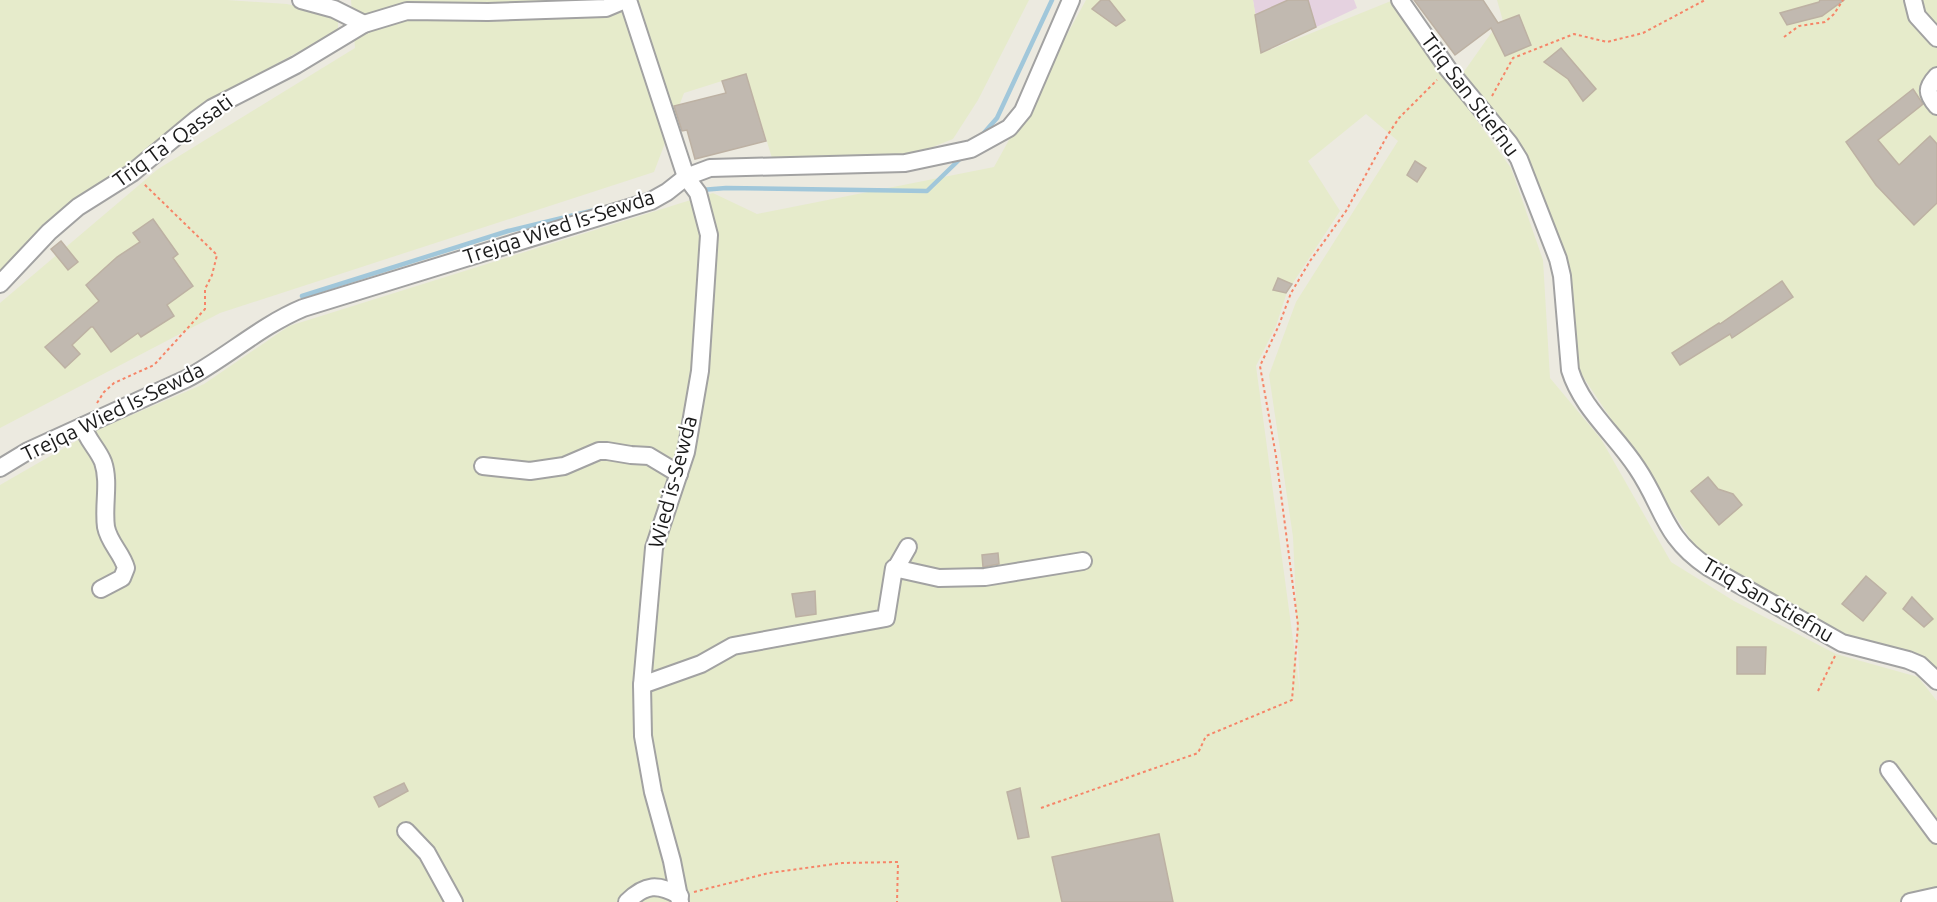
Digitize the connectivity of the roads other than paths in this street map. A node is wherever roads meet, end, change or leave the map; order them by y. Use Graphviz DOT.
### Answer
graph roads {
  1 [pos="301,0"];
  2 [pos="627,0"];
  3 [pos="1071,0"];
  4 [pos="1400,0"];
  5 [pos="1913,0"];
  6 [pos="364,24"];
  7 [pos="1937,38"];
  8 [pos="1937,75"];
  9 [pos="1937,106"];
  10 [pos="686,177"];
  11 [pos="0,284"];
  12 [pos="83,426"];
  13 [pos="483,466"];
  14 [pos="0,468"];
  15 [pos="679,474"];
  16 [pos="908,547"];
  17 [pos="1083,561"];
  18 [pos="896,568"];
  19 [pos="101,589"];
  20 [pos="1937,681"];
  21 [pos="642,685"];
  22 [pos="1896,770"];
  23 [pos="406,831"];
  24 [pos="1937,835"];
  25 [pos="1937,896"];
  26 [pos="680,899"];
  27 [pos="454,902"];
  28 [pos="627,902"];
  29 [pos="1910,902"];
  1 -- 6 [label="street"];
  2 -- 6 [label="street"];
  2 -- 10 [label="street, Wied is-Sewda"];
  3 -- 10 [label="street, Trejqa Wied Is-Sewda"];
  4 -- 20 [label="street, Triq San Stiefnu"];
  5 -- 7 [label="street"];
  6 -- 11 [label="street, Triq Ta' Qassati"];
  8 -- 9 [label="street"];
  10 -- 12 [label="street, Trejqa Wied Is-Sewda"];
  10 -- 15 [label="street, Wied is-Sewda"];
  12 -- 14 [label="street, Trejqa Wied Is-Sewda"];
  12 -- 19 [label="street"];
  13 -- 15 [label="street"];
  15 -- 21 [label="street, Wied is-Sewda"];
  16 -- 18 [label="street"];
  17 -- 18 [label="street"];
  18 -- 21 [label="street"];
  21 -- 26 [label="street, Wied is-Sewda"];
  22 -- 24 [label="street"];
  23 -- 27 [label="street"];
  25 -- 29 [label="street"];
  26 -- 28 [label="street"];
}
